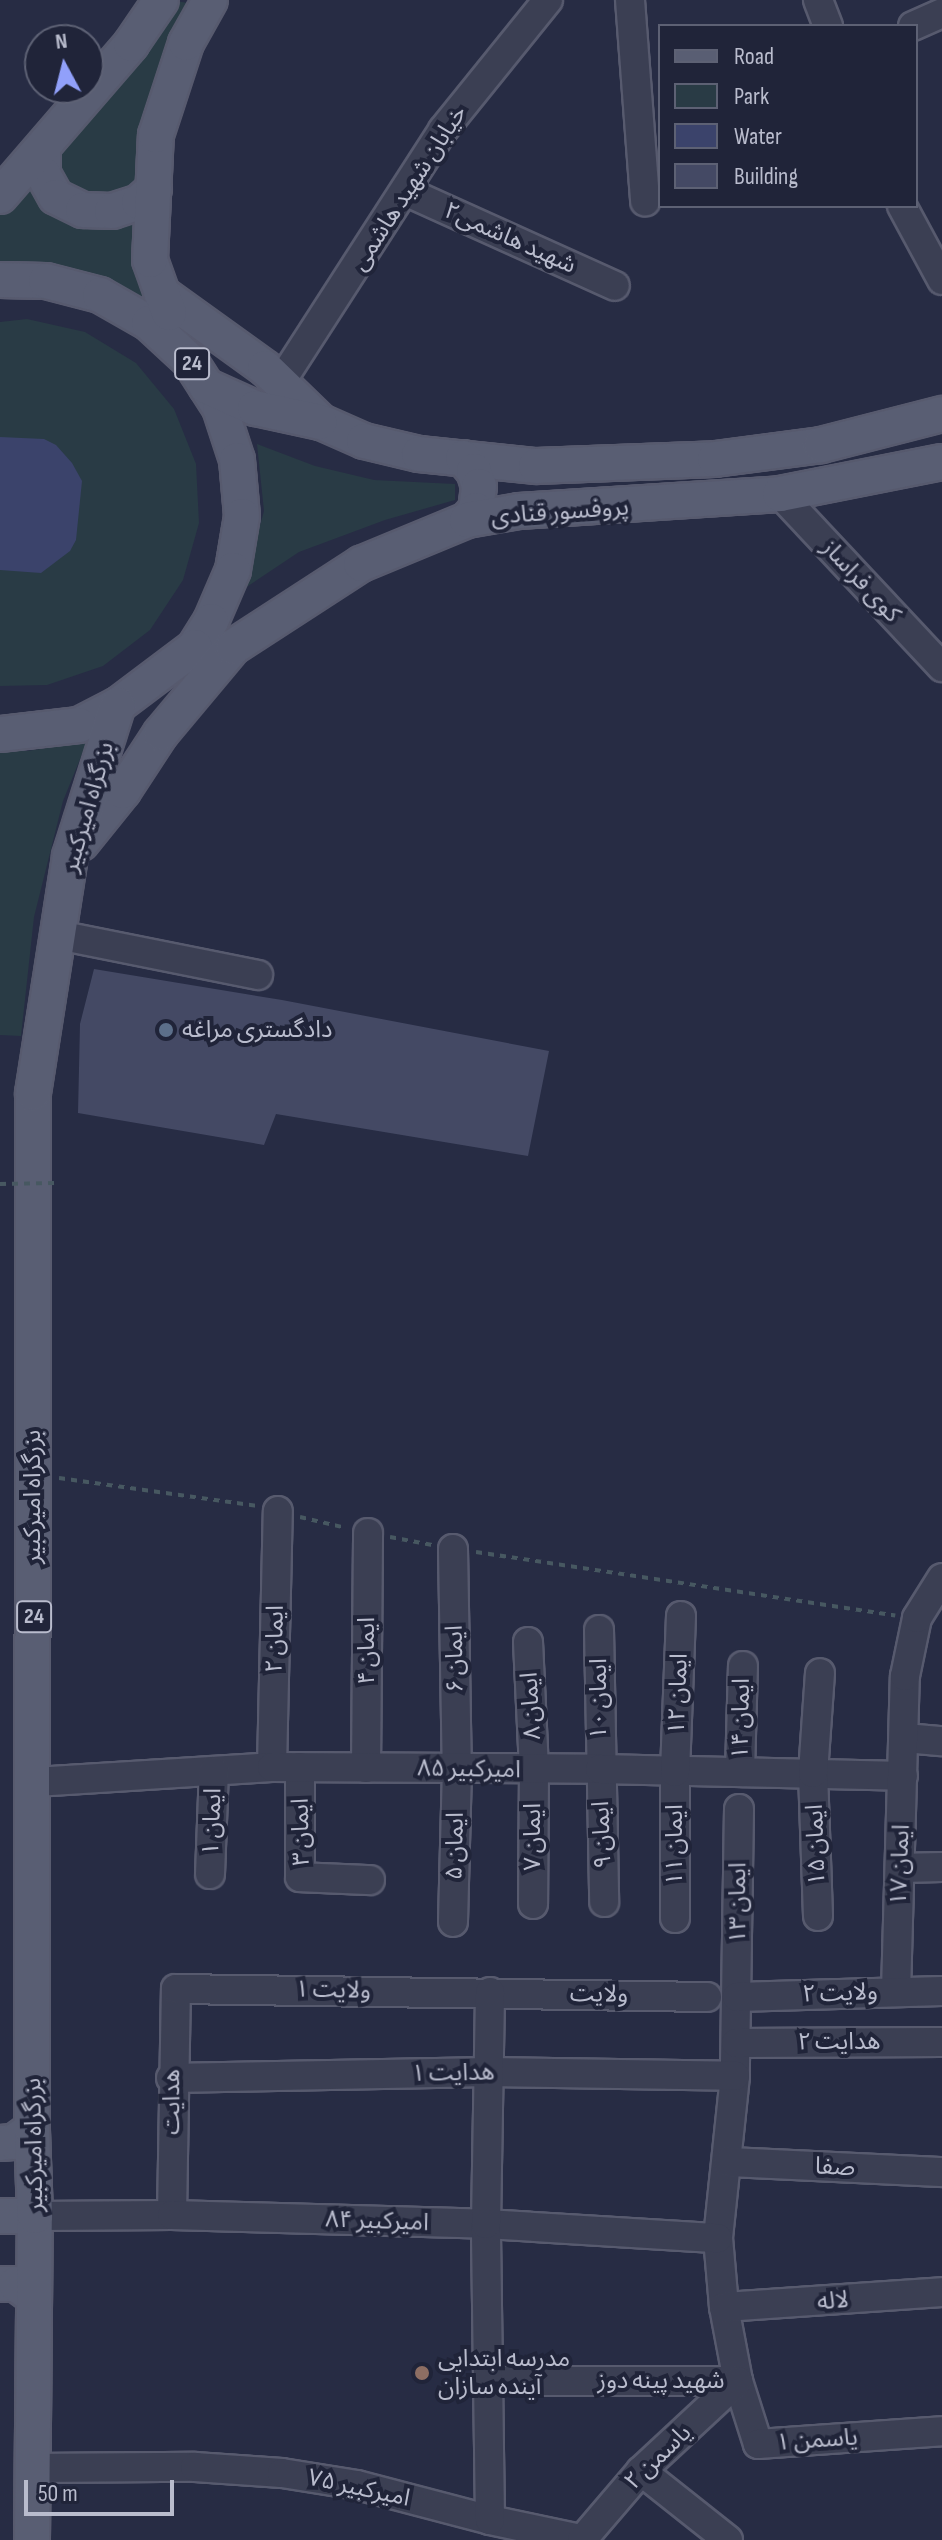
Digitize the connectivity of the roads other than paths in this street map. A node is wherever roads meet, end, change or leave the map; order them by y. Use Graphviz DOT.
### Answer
graph roads {
  1 [pos="161,0"];
  2 [pos="210,0"];
  3 [pos="548,0"];
  4 [pos="630,0"];
  5 [pos="818,0"];
  6 [pos="942,13"];
  7 [pos="827,24"];
  8 [pos="917,24"];
  9 [pos="43,148"];
  10 [pos="154,189"];
  11 [pos="405,191"];
  12 [pos="0,196"];
  13 [pos="645,201"];
  14 [pos="903,208"];
  15 [pos="0,280"];
  16 [pos="942,280"];
  17 [pos="615,286"];
  18 [pos="161,293"];
  19 [pos="198,374"];
  20 [pos="280,383"];
  21 [pos="942,414"];
  22 [pos="321,422"];
  23 [pos="463,458"];
  24 [pos="942,462"];
  25 [pos="536,466"];
  26 [pos="780,494"];
  27 [pos="532,511"];
  28 [pos="467,520"];
  29 [pos="942,667"];
  30 [pos="118,705"];
  31 [pos="0,734"];
  32 [pos="70,856"];
  33 [pos="58,935"];
  34 [pos="258,975"];
  35 [pos="278,1511"];
  36 [pos="368,1533"];
  37 [pos="453,1549"];
  38 [pos="942,1578"];
  39 [pos="681,1616"];
  40 [pos="599,1630"];
  41 [pos="528,1642"];
  42 [pos="743,1666"];
  43 [pos="820,1673"];
  44 [pos="905,1738"];
  45 [pos="942,1741"];
  46 [pos="272,1767"];
  47 [pos="300,1767"];
  48 [pos="366,1768"];
  49 [pos="457,1769"];
  50 [pos="600,1769"];
  51 [pos="534,1770"];
  52 [pos="214,1771"];
  53 [pos="675,1772"];
  54 [pos="740,1772"];
  55 [pos="813,1773"];
  56 [pos="903,1776"];
  57 [pos="35,1782"];
  58 [pos="739,1809"];
  59 [pos="942,1867"];
  60 [pos="900,1868"];
  61 [pos="210,1874"];
  62 [pos="370,1880"];
  63 [pos="604,1902"];
  64 [pos="533,1904"];
  65 [pos="818,1916"];
  66 [pos="675,1918"];
  67 [pos="453,1922"];
  68 [pos="176,1989"];
  69 [pos="942,1991"];
  70 [pos="490,1992"];
  71 [pos="896,1992"];
  72 [pos="707,1997"];
  73 [pos="737,1997"];
  74 [pos="942,2042"];
  75 [pos="736,2043"];
  76 [pos="489,2072"];
  77 [pos="735,2076"];
  78 [pos="171,2078"];
  79 [pos="32,2129"];
  80 [pos="0,2143"];
  81 [pos="728,2162"];
  82 [pos="942,2172"];
  83 [pos="172,2215"];
  84 [pos="0,2216"];
  85 [pos="35,2216"];
  86 [pos="486,2224"];
  87 [pos="718,2238"];
  88 [pos="0,2284"];
  89 [pos="942,2292"];
  90 [pos="34,2297"];
  91 [pos="724,2307"];
  92 [pos="489,2381"];
  93 [pos="738,2381"];
  94 [pos="942,2431"];
  95 [pos="33,2468"];
  96 [pos="641,2471"];
  97 [pos="474,2525"];
  98 [pos="583,2539"];
  99 [pos="32,2540"];
  100 [pos="728,2540"];
  1 -- 9 [label="main road"];
  2 -- 10 [label="main road"];
  3 -- 11 [label="street, خیابان شهید هاشمی"];
  4 -- 13 [label="street"];
  5 -- 7 [label="street"];
  6 -- 8 [label="street"];
  9 -- 10 [label="main road"];
  9 -- 12 [label="main road"];
  10 -- 18 [label="main road"];
  11 -- 17 [label="street, شهید هاشمی۲"];
  11 -- 20 [label="street, خیابان شهید هاشمی"];
  14 -- 16 [label="street"];
  15 -- 19 [label="main road, 24"];
  18 -- 19 [label="main road"];
  18 -- 20 [label="main road, پروفسور قنادی"];
  19 -- 22 [label="main road"];
  19 -- 30 [label="main road, 24"];
  20 -- 22 [label="main road, پروفسور قنادی"];
  21 -- 25 [label="main road, پروفسور قنادی"];
  22 -- 23 [label="main road, پروفسور قنادی"];
  23 -- 25 [label="main road, پروفسور قنادی"];
  23 -- 28 [label="main road"];
  24 -- 26 [label="main road, پروفسور قنادی"];
  25 -- 27 [label="main road"];
  26 -- 27 [label="main road, پروفسور قنادی"];
  26 -- 29 [label="street, کوی فراساز"];
  27 -- 28 [label="main road, پروفسور قنادی"];
  28 -- 32 [label="main road, پروفسور قنادی"];
  30 -- 31 [label="main road, 24"];
  30 -- 32 [label="main road, بزرگراه امیرکبیر / 24"];
  32 -- 33 [label="main road, بزرگراه امیرکبیر / 24"];
  33 -- 34 [label="street"];
  33 -- 57 [label="main road, بزرگراه امیرکبیر / 24"];
  35 -- 46 [label="street, ایمان ۲"];
  36 -- 48 [label="street, ایمان ۴"];
  37 -- 49 [label="street, ایمان ۶"];
  38 -- 44 [label="street, ایمان ۱۷"];
  39 -- 53 [label="street, ایمان ۱۲"];
  40 -- 50 [label="street, ایمان ۱۰"];
  41 -- 51 [label="street, ایمان ۸"];
  42 -- 54 [label="street, ایمان ۱۴"];
  43 -- 55 [label="street, ایمان ۱۵"];
  44 -- 45 [label="street"];
  44 -- 56 [label="street, ایمان ۱۷"];
  46 -- 47 [label="street, امیرکبیر ۸۵"];
  46 -- 52 [label="street, امیرکبیر ۸۵"];
  47 -- 48 [label="street, امیرکبیر ۸۵"];
  47 -- 62 [label="street, ایمان ۳"];
  48 -- 49 [label="street, امیرکبیر ۸۵"];
  49 -- 51 [label="street, امیرکبیر ۸۵"];
  49 -- 67 [label="street, ایمان ۵"];
  50 -- 51 [label="street, امیرکبیر ۸۵"];
  50 -- 53 [label="street, امیرکبیر ۸۵"];
  50 -- 63 [label="street, ایمان ۹"];
  51 -- 64 [label="street, ایمان ۷"];
  52 -- 57 [label="street, امیرکبیر ۸۵"];
  52 -- 61 [label="street, ایمان ۱"];
  53 -- 54 [label="street, امیرکبیر ۸۵"];
  53 -- 66 [label="street, ایمان ۱۱"];
  54 -- 55 [label="street, امیرکبیر ۸۵"];
  55 -- 56 [label="street, امیرکبیر ۸۵"];
  55 -- 65 [label="street, ایمان ۱۵"];
  56 -- 60 [label="street, ایمان ۱۷"];
  57 -- 79 [label="main road, بزرگراه امیرکبیر / 24"];
  58 -- 73 [label="street, ایمان ۱۳"];
  59 -- 60 [label="street"];
  60 -- 71 [label="street, ایمان ۱۷"];
  68 -- 70 [label="street, ولایت ۱"];
  68 -- 78 [label="street, هدایت"];
  69 -- 71 [label="street, ولایت ۲"];
  70 -- 72 [label="street, ولایت"];
  70 -- 76 [label="street"];
  71 -- 73 [label="street, ولایت ۲"];
  73 -- 75 [label="street, ایمان ۱۳"];
  74 -- 75 [label="street, هدایت ۲"];
  75 -- 77 [label="street, ایمان ۱۳"];
  76 -- 77 [label="street, هدایت ۱"];
  76 -- 78 [label="street, هدایت ۱"];
  76 -- 86 [label="street"];
  77 -- 81 [label="street, ایمان ۱۳"];
  78 -- 83 [label="street, هدایت"];
  79 -- 80 [label="main road"];
  79 -- 85 [label="main road, بزرگراه امیرکبیر / 24"];
  81 -- 82 [label="street, صفا"];
  81 -- 87 [label="street, ایمان ۱۳"];
  83 -- 85 [label="street, امیرکبیر ۸۴"];
  83 -- 86 [label="street, امیرکبیر ۸۴"];
  84 -- 85 [label="main road"];
  85 -- 90 [label="main road, بزرگراه امیرکبیر / 24"];
  86 -- 87 [label="street, امیرکبیر ۸۴"];
  86 -- 92 [label="street"];
  87 -- 91 [label="street, ایمان ۱۳"];
  88 -- 90 [label="main road"];
  89 -- 91 [label="street, لاله"];
  90 -- 95 [label="main road, بزرگراه امیرکبیر / 24"];
  91 -- 93 [label="street, ایمان ۱۳"];
  92 -- 93 [label="street, شهید پینه دوز"];
  92 -- 97 [label="street"];
  93 -- 94 [label="street, یاسمن ۱"];
  93 -- 96 [label="street, یاسمن ۲"];
  95 -- 97 [label="street, امیرکبیر ۷۵"];
  95 -- 99 [label="main road, بزرگراه امیرکبیر / 24"];
  96 -- 98 [label="street, یاسمن ۲"];
  96 -- 100 [label="street"];
  97 -- 98 [label="street, امیرکبیر ۷۵"];
}
